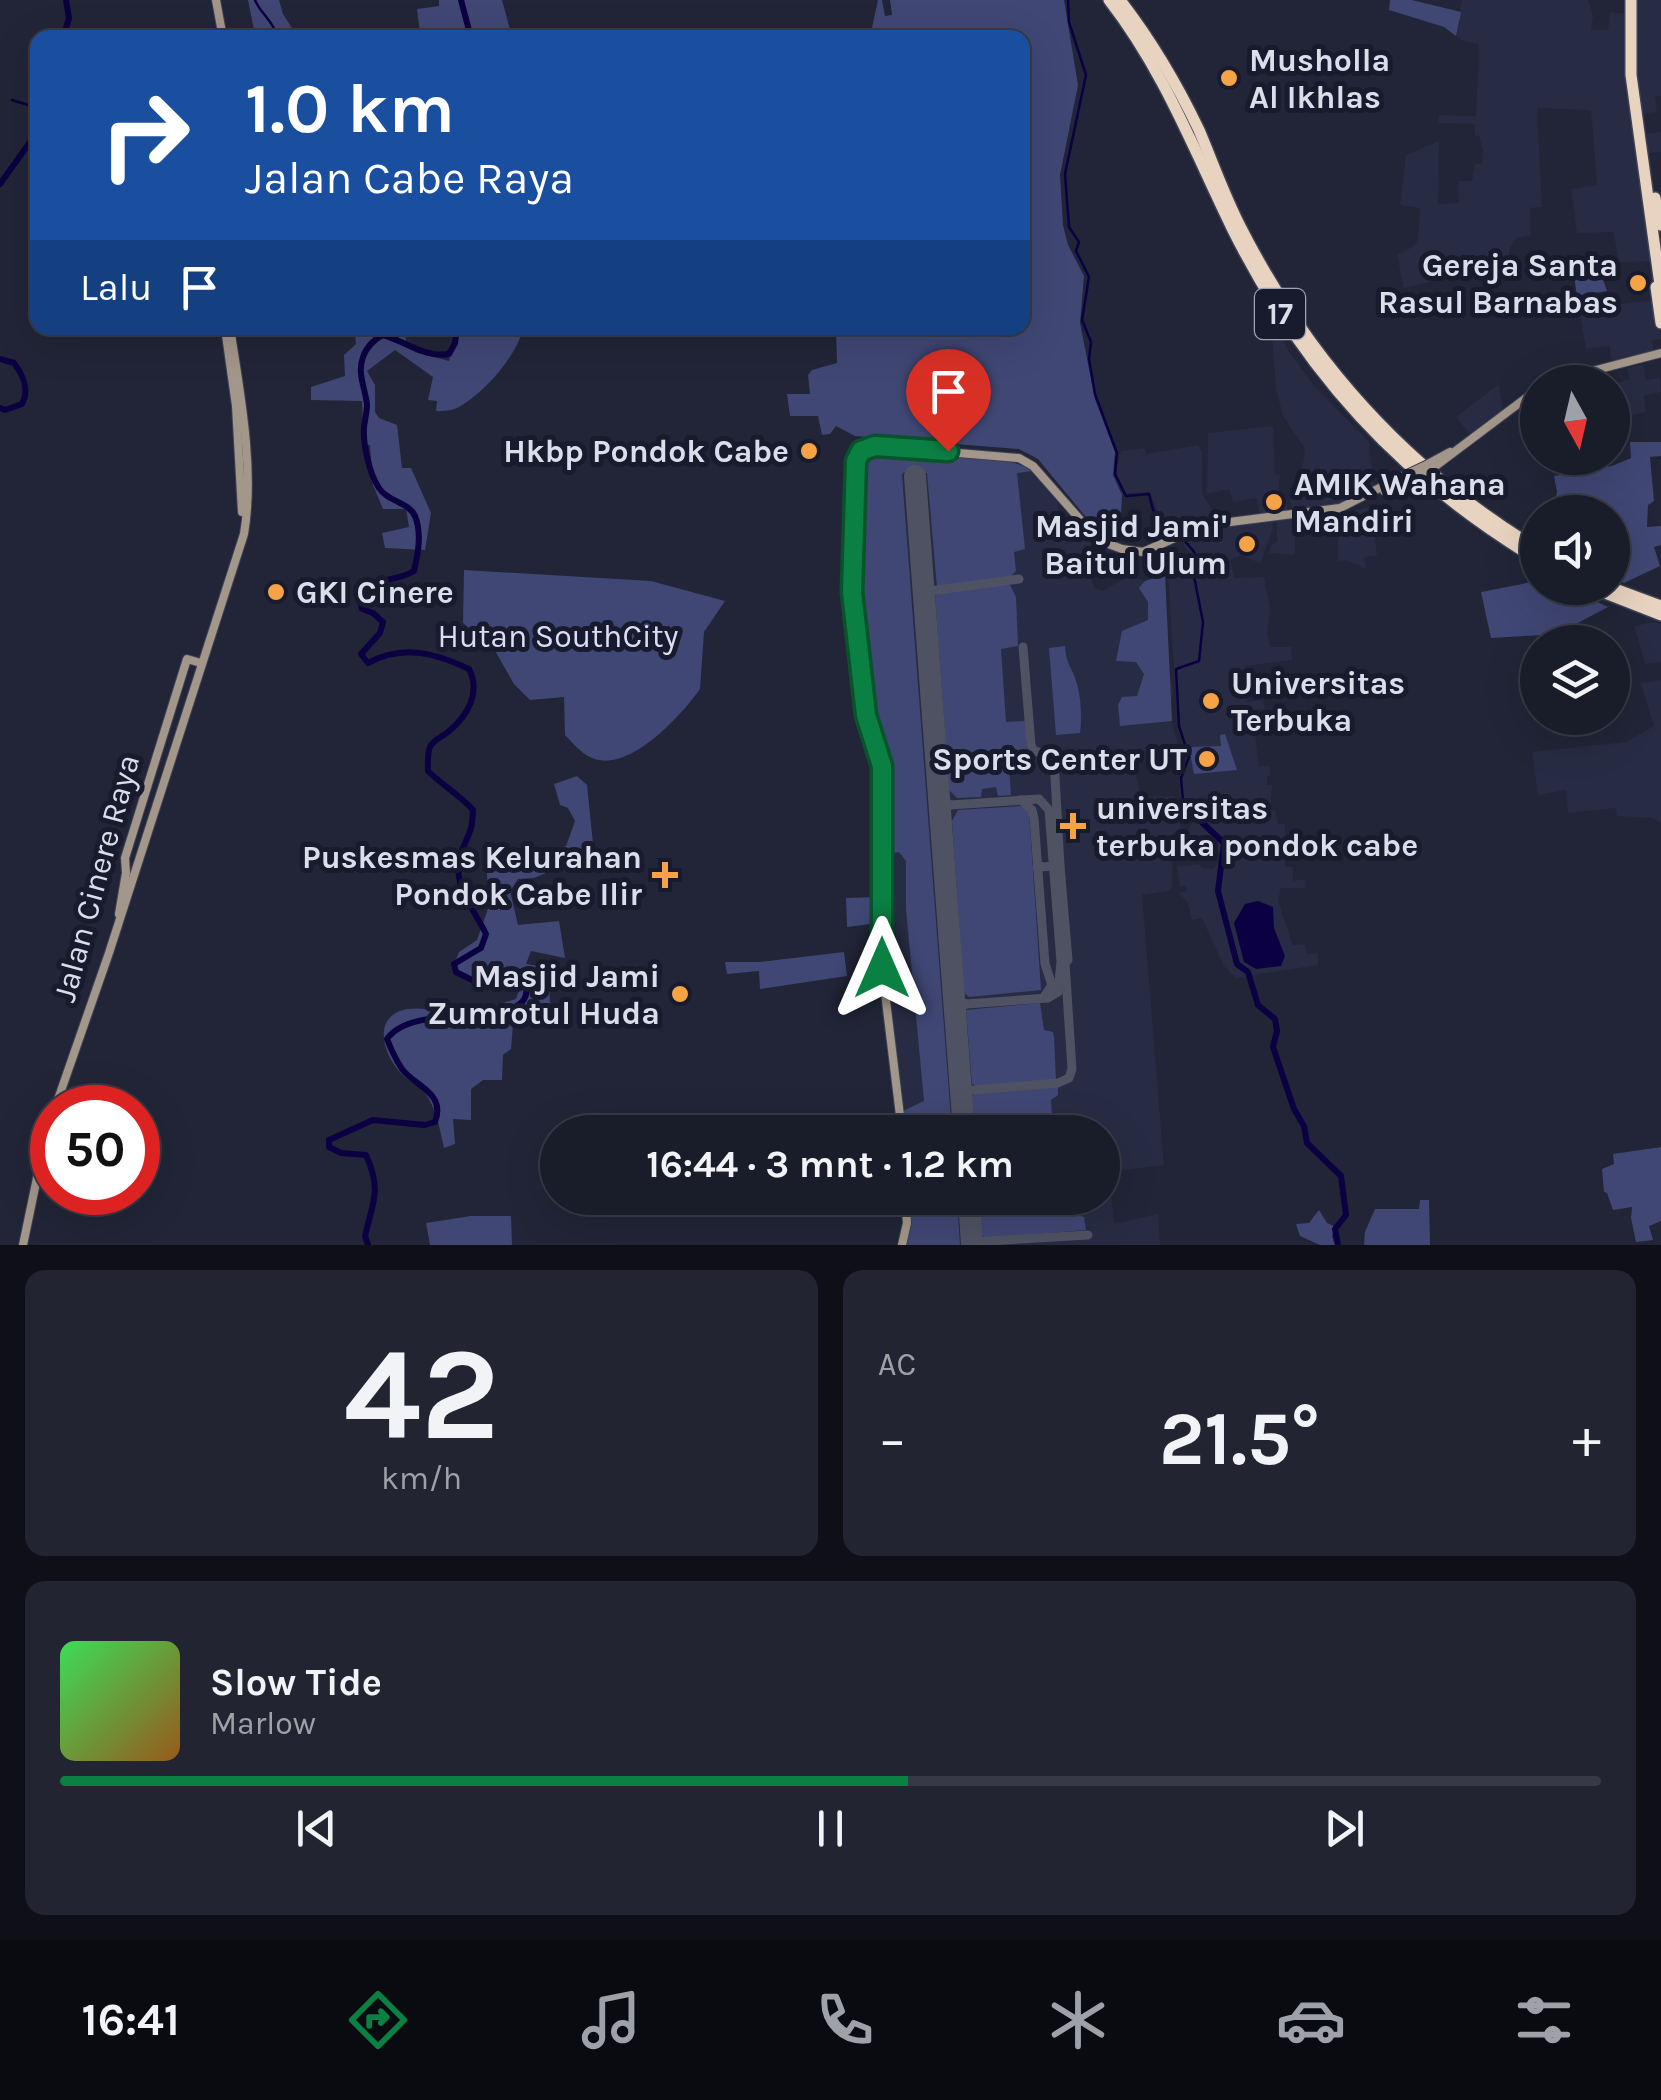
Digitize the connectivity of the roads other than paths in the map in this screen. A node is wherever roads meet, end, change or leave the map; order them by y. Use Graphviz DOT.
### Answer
graph roads {
  1 [pos="216,0"];
  2 [pos="1108,0"];
  3 [pos="1120,0"];
  4 [pos="1632,0"];
  5 [pos="222,30"];
  6 [pos="1652,201"];
  7 [pos="1661,225"];
  8 [pos="1661,257"];
  9 [pos="1661,292"];
  10 [pos="1661,323"];
  11 [pos="228,335"];
  12 [pos="1661,356"];
  13 [pos="1623,365"];
  14 [pos="1520,402"];
  15 [pos="1520,537"];
  16 [pos="1520,549"];
  17 [pos="852,589"];
  18 [pos="1630,595"];
  19 [pos="842,599"];
  20 [pos="1630,603"];
  21 [pos="1661,606"];
  22 [pos="845,609"];
  23 [pos="1661,616"];
  24 [pos="855,619"];
  25 [pos="194,663"];
  26 [pos="188,705"];
  27 [pos="133,870"];
  28 [pos="61,1085"];
  29 [pos="61,1085"];
  30 [pos="900,1115"];
  31 [pos="30,1213"];
  32 [pos="906,1215"];
  33 [pos="23,1245"];
  34 [pos="902,1245"];
  1 -- 5 [label="main road"];
  2 -- 16 [label="highway, 17"];
  3 -- 15 [label="highway, 17"];
  4 -- 6 [label="highway"];
  6 -- 7 [label="highway"];
  6 -- 8 [label="highway"];
  6 -- 9 [label="highway"];
  6 -- 10 [label="highway"];
  11 -- 25 [label="main road"];
  12 -- 13 [label="main road"];
  14 -- 17 [label="main road, bridge"];
  17 -- 19 [label="main road"];
  17 -- 24 [label="main road"];
  18 -- 21 [label="highway"];
  20 -- 23 [label="highway"];
  22 -- 24 [label="main road"];
  24 -- 30 [label="main road"];
  25 -- 26 [label="main road, Jalan Cinere Raya"];
  25 -- 28 [label="main road, Jalan Cinere Raya"];
  26 -- 27 [label="main road, Jalan Cinere Raya"];
  26 -- 29 [label="main road, Jalan Cinere Raya"];
  31 -- 33 [label="main road, Jalan Cinere Raya"];
  32 -- 34 [label="main road"];
}
